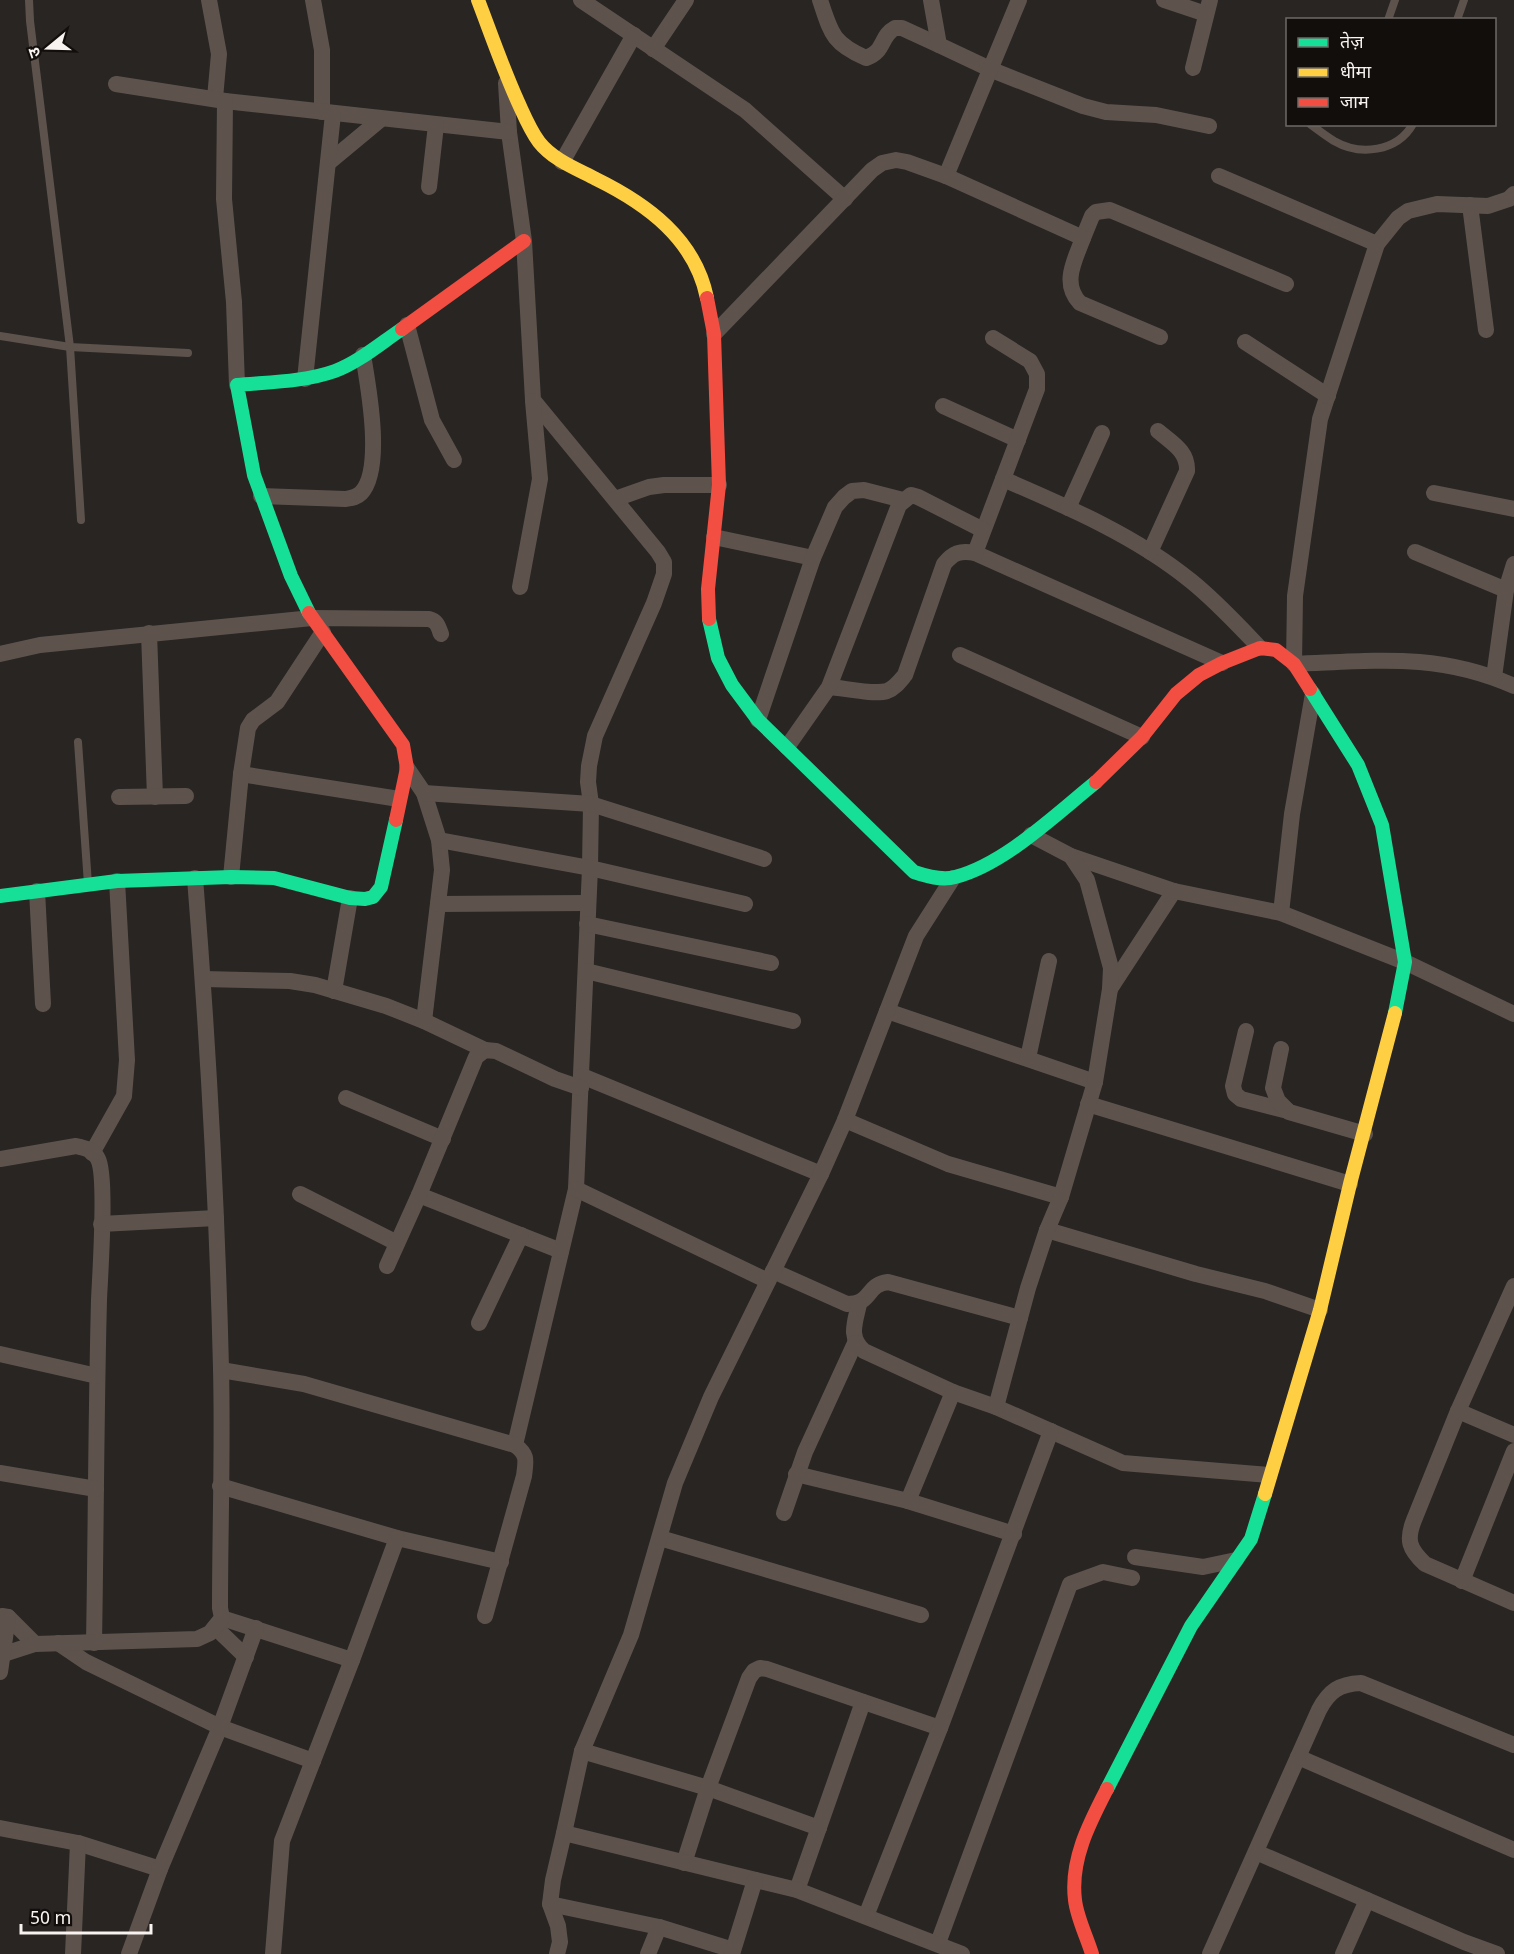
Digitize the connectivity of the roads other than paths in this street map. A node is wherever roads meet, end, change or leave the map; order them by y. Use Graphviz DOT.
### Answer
graph roads {
  1 [pos="29,0"];
  2 [pos="209,0"];
  3 [pos="313,0"];
  4 [pos="581,0"];
  5 [pos="686,0"];
  6 [pos="820,0"];
  7 [pos="931,0"];
  8 [pos="1019,0"];
  9 [pos="1164,0"];
  10 [pos="1395,0"];
  11 [pos="1464,0"];
  12 [pos="481,1"];
  13 [pos="1208,7"];
  14 [pos="1389,18"];
  15 [pos="1458,18"];
  16 [pos="634,36"];
  17 [pos="939,45"];
  18 [pos="653,49"];
  19 [pos="1193,68"];
  20 [pos="992,70"];
  21 [pos="506,74"];
  22 [pos="116,84"];
  23 [pos="220,99"];
  24 [pos="328,113"];
  25 [pos="381,119"];
  26 [pos="436,125"];
  27 [pos="1209,126"];
  28 [pos="1313,126"];
  29 [pos="1412,126"];
  30 [pos="509,132"];
  31 [pos="562,162"];
  32 [pos="328,163"];
  33 [pos="946,176"];
  34 [pos="1219,176"];
  35 [pos="429,187"];
  36 [pos="1514,194"];
  37 [pos="845,199"];
  38 [pos="1470,206"];
  39 [pos="1083,237"];
  40 [pos="524,241"];
  41 [pos="1377,244"];
  42 [pos="1286,284"];
  43 [pos="407,325"];
  44 [pos="1486,330"];
  45 [pos="714,334"];
  46 [pos="0,336"];
  47 [pos="993,338"];
  48 [pos="1160,338"];
  49 [pos="1245,342"];
  50 [pos="70,347"];
  51 [pos="188,353"];
  52 [pos="363,355"];
  53 [pos="304,379"];
  54 [pos="237,385"];
  55 [pos="1328,396"];
  56 [pos="533,400"];
  57 [pos="943,406"];
  58 [pos="1158,431"];
  59 [pos="1102,433"];
  60 [pos="1018,440"];
  61 [pos="454,460"];
  62 [pos="1003,479"];
  63 [pos="719,485"];
  64 [pos="1434,493"];
  65 [pos="261,496"];
  66 [pos="615,499"];
  67 [pos="903,500"];
  68 [pos="1068,508"];
  69 [pos="1514,509"];
  70 [pos="81,520"];
  71 [pos="983,530"];
  72 [pos="714,537"];
  73 [pos="1150,552"];
  74 [pos="1415,552"];
  75 [pos="975,553"];
  76 [pos="813,558"];
  77 [pos="1514,564"];
  78 [pos="520,586"];
  79 [pos="1506,590"];
  80 [pos="312,618"];
  81 [pos="323,632"];
  82 [pos="149,633"];
  83 [pos="441,634"];
  84 [pos="1260,648"];
  85 [pos="0,654"];
  86 [pos="960,656"];
  87 [pos="1222,663"];
  88 [pos="1294,664"];
  89 [pos="1494,677"];
  90 [pos="1514,686"];
  91 [pos="829,687"];
  92 [pos="1313,694"];
  93 [pos="758,720"];
  94 [pos="1142,737"];
  95 [pos="78,742"];
  96 [pos="787,747"];
  97 [pos="407,768"];
  98 [pos="241,774"];
  99 [pos="424,793"];
  100 [pos="186,796"];
  101 [pos="119,797"];
  102 [pos="155,797"];
  103 [pos="399,799"];
  104 [pos="591,804"];
  105 [pos="1031,835"];
  106 [pos="439,840"];
  107 [pos="1071,856"];
  108 [pos="764,859"];
  109 [pos="590,868"];
  110 [pos="231,877"];
  111 [pos="195,878"];
  112 [pos="953,878"];
  113 [pos="117,881"];
  114 [pos="88,885"];
  115 [pos="37,891"];
  116 [pos="1174,891"];
  117 [pos="0,896"];
  118 [pos="350,898"];
  119 [pos="588,903"];
  120 [pos="438,904"];
  121 [pos="745,904"];
  122 [pos="1281,913"];
  123 [pos="587,924"];
  124 [pos="1049,961"];
  125 [pos="1405,962"];
  126 [pos="771,963"];
  127 [pos="586,971"];
  128 [pos="203,979"];
  129 [pos="1110,989"];
  130 [pos="334,990"];
  131 [pos="44,1004"];
  132 [pos="886,1011"];
  133 [pos="1514,1014"];
  134 [pos="424,1021"];
  135 [pos="793,1021"];
  136 [pos="1246,1031"];
  137 [pos="1281,1049"];
  138 [pos="484,1050"];
  139 [pos="1028,1058"];
  140 [pos="581,1082"];
  141 [pos="1095,1082"];
  142 [pos="346,1098"];
  143 [pos="1088,1104"];
  144 [pos="1289,1112"];
  145 [pos="845,1120"];
  146 [pos="1365,1134"];
  147 [pos="443,1139"];
  148 [pos="92,1153"];
  149 [pos="0,1159"];
  150 [pos="820,1174"];
  151 [pos="1350,1184"];
  152 [pos="576,1189"];
  153 [pos="300,1194"];
  154 [pos="419,1195"];
  155 [pos="1061,1197"];
  156 [pos="216,1218"];
  157 [pos="101,1224"];
  158 [pos="1047,1230"];
  159 [pos="521,1235"];
  160 [pos="397,1243"];
  161 [pos="561,1251"];
  162 [pos="387,1266"];
  163 [pos="771,1276"];
  164 [pos="1514,1286"];
  165 [pos="859,1304"];
  166 [pos="1320,1310"];
  167 [pos="1020,1318"];
  168 [pos="479,1323"];
  169 [pos="855,1343"];
  170 [pos="0,1354"];
  171 [pos="221,1370"];
  172 [pos="97,1376"];
  173 [pos="953,1392"];
  174 [pos="996,1407"];
  175 [pos="1458,1411"];
  176 [pos="1052,1431"];
  177 [pos="1514,1435"];
  178 [pos="515,1445"];
  179 [pos="1514,1451"];
  180 [pos="0,1473"];
  181 [pos="796,1474"];
  182 [pos="1269,1475"];
  183 [pos="220,1486"];
  184 [pos="96,1489"];
  185 [pos="908,1501"];
  186 [pos="784,1514"];
  187 [pos="1014,1534"];
  188 [pos="397,1538"];
  189 [pos="660,1538"];
  190 [pos="1135,1557"];
  191 [pos="1236,1560"];
  192 [pos="501,1562"];
  193 [pos="1132,1578"];
  194 [pos="1462,1581"];
  195 [pos="1513,1600"];
  196 [pos="921,1615"];
  197 [pos="485,1616"];
  198 [pos="4,1617"];
  199 [pos="218,1622"];
  200 [pos="256,1628"];
  201 [pos="94,1642"];
  202 [pos="58,1643"];
  203 [pos="35,1644"];
  204 [pos="2,1653"];
  205 [pos="246,1657"];
  206 [pos="352,1660"];
  207 [pos="0,1672"];
  208 [pos="863,1702"];
  209 [pos="220,1727"];
  210 [pos="940,1728"];
  211 [pos="1514,1744"];
  212 [pos="582,1751"];
  213 [pos="1298,1757"];
  214 [pos="313,1761"];
  215 [pos="708,1788"];
  216 [pos="0,1828"];
  217 [pos="819,1828"];
  218 [pos="564,1833"];
  219 [pos="78,1843"];
  220 [pos="1514,1850"];
  221 [pos="1256,1852"];
  222 [pos="684,1863"];
  223 [pos="160,1869"];
  224 [pos="755,1880"];
  225 [pos="797,1890"];
  226 [pos="1367,1900"];
  227 [pos="550,1904"];
  228 [pos="866,1916"];
  229 [pos="659,1927"];
  230 [pos="938,1943"];
  231 [pos="1461,1948"];
  232 [pos="732,1952"];
  233 [pos="73,1954"];
  234 [pos="129,1954"];
  235 [pos="273,1954"];
  236 [pos="557,1954"];
  237 [pos="648,1954"];
  238 [pos="962,1954"];
  239 [pos="1092,1954"];
  240 [pos="1210,1954"];
  241 [pos="1343,1954"];
  242 [pos="1497,1954"];
  1 -- 50 [label="lane"];
  2 -- 23 [label="street"];
  3 -- 24 [label="street"];
  4 -- 16 [label="street"];
  5 -- 18 [label="street"];
  6 -- 17 [label="street"];
  7 -- 17 [label="street"];
  8 -- 20 [label="street"];
  9 -- 13 [label="street"];
  10 -- 14 [label="lane"];
  11 -- 15 [label="lane"];
  12 -- 21 [label="street"];
  13 -- 19 [label="street"];
  16 -- 18 [label="street"];
  16 -- 31 [label="street"];
  17 -- 20 [label="street"];
  18 -- 37 [label="street"];
  20 -- 27 [label="street"];
  20 -- 33 [label="street"];
  21 -- 30 [label="street"];
  21 -- 31 [label="street"];
  22 -- 23 [label="street"];
  23 -- 24 [label="street"];
  23 -- 54 [label="street"];
  24 -- 25 [label="street"];
  24 -- 32 [label="street"];
  25 -- 26 [label="street"];
  25 -- 32 [label="street"];
  26 -- 30 [label="street"];
  26 -- 35 [label="street"];
  28 -- 29 [label="lane"];
  30 -- 40 [label="street"];
  31 -- 45 [label="street"];
  32 -- 53 [label="street"];
  33 -- 37 [label="street"];
  33 -- 39 [label="street"];
  34 -- 41 [label="street"];
  36 -- 38 [label="street"];
  37 -- 45 [label="street"];
  38 -- 41 [label="street"];
  38 -- 44 [label="street"];
  39 -- 42 [label="street"];
  39 -- 48 [label="street"];
  40 -- 43 [label="street"];
  40 -- 56 [label="street"];
  41 -- 55 [label="street"];
  43 -- 52 [label="street"];
  43 -- 61 [label="street"];
  45 -- 63 [label="street"];
  46 -- 50 [label="lane"];
  47 -- 60 [label="street"];
  49 -- 55 [label="street"];
  50 -- 51 [label="lane"];
  50 -- 70 [label="lane"];
  52 -- 53 [label="street"];
  52 -- 65 [label="street"];
  53 -- 54 [label="street"];
  54 -- 65 [label="street"];
  55 -- 88 [label="street"];
  56 -- 66 [label="street"];
  56 -- 78 [label="street"];
  57 -- 60 [label="street"];
  58 -- 73 [label="street"];
  59 -- 68 [label="street"];
  60 -- 62 [label="street"];
  62 -- 68 [label="street"];
  62 -- 71 [label="street"];
  63 -- 66 [label="street"];
  63 -- 72 [label="street"];
  64 -- 69 [label="street"];
  65 -- 80 [label="street"];
  66 -- 104 [label="street"];
  67 -- 71 [label="street"];
  67 -- 76 [label="street"];
  67 -- 91 [label="street"];
  68 -- 73 [label="street"];
  71 -- 75 [label="street"];
  72 -- 76 [label="street"];
  72 -- 93 [label="street"];
  73 -- 84 [label="street"];
  74 -- 79 [label="street"];
  75 -- 87 [label="street"];
  75 -- 91 [label="street"];
  76 -- 93 [label="street"];
  77 -- 79 [label="street"];
  79 -- 89 [label="street"];
  80 -- 81 [label="street"];
  80 -- 82 [label="street"];
  80 -- 83 [label="street"];
  81 -- 97 [label="street"];
  81 -- 98 [label="street"];
  82 -- 85 [label="street"];
  82 -- 102 [label="street"];
  84 -- 87 [label="street"];
  84 -- 88 [label="street"];
  86 -- 94 [label="street"];
  87 -- 94 [label="street"];
  88 -- 89 [label="street"];
  88 -- 92 [label="street"];
  89 -- 90 [label="street"];
  91 -- 96 [label="street"];
  92 -- 122 [label="street"];
  92 -- 125 [label="street"];
  93 -- 96 [label="street"];
  94 -- 105 [label="street"];
  95 -- 114 [label="lane"];
  96 -- 112 [label="street"];
  97 -- 99 [label="street"];
  97 -- 103 [label="street"];
  98 -- 103 [label="street"];
  98 -- 110 [label="street"];
  99 -- 104 [label="street"];
  99 -- 106 [label="street"];
  100 -- 102 [label="street"];
  101 -- 102 [label="street"];
  103 -- 118 [label="street"];
  104 -- 108 [label="street"];
  104 -- 109 [label="street"];
  105 -- 107 [label="street"];
  105 -- 112 [label="street"];
  106 -- 109 [label="street"];
  106 -- 120 [label="street"];
  107 -- 116 [label="street"];
  107 -- 129 [label="street"];
  109 -- 119 [label="street"];
  109 -- 121 [label="street"];
  110 -- 111 [label="street"];
  110 -- 118 [label="street"];
  111 -- 113 [label="street"];
  111 -- 128 [label="street"];
  112 -- 132 [label="street"];
  113 -- 114 [label="street"];
  113 -- 148 [label="street"];
  114 -- 115 [label="street"];
  115 -- 117 [label="street"];
  115 -- 131 [label="street"];
  116 -- 122 [label="street"];
  116 -- 129 [label="street"];
  118 -- 130 [label="street"];
  119 -- 120 [label="street"];
  119 -- 123 [label="street"];
  120 -- 134 [label="street"];
  122 -- 125 [label="street"];
  123 -- 126 [label="street"];
  123 -- 127 [label="street"];
  124 -- 139 [label="street"];
  125 -- 133 [label="street"];
  125 -- 146 [label="street"];
  127 -- 135 [label="street"];
  127 -- 140 [label="street"];
  128 -- 130 [label="street"];
  128 -- 156 [label="street"];
  129 -- 141 [label="street"];
  130 -- 134 [label="street"];
  132 -- 139 [label="street"];
  132 -- 145 [label="street"];
  134 -- 138 [label="street"];
  136 -- 144 [label="street"];
  137 -- 144 [label="street"];
  138 -- 140 [label="street"];
  138 -- 147 [label="street"];
  139 -- 141 [label="street"];
  140 -- 150 [label="street"];
  140 -- 152 [label="street"];
  141 -- 143 [label="street"];
  142 -- 147 [label="street"];
  143 -- 151 [label="street"];
  143 -- 155 [label="street"];
  144 -- 146 [label="street"];
  145 -- 150 [label="street"];
  145 -- 155 [label="street"];
  146 -- 151 [label="street"];
  147 -- 154 [label="street"];
  148 -- 149 [label="street"];
  148 -- 157 [label="street"];
  150 -- 163 [label="street"];
  151 -- 166 [label="street"];
  152 -- 161 [label="street"];
  152 -- 163 [label="street"];
  153 -- 160 [label="street"];
  154 -- 159 [label="street"];
  154 -- 160 [label="street"];
  155 -- 158 [label="street"];
  156 -- 157 [label="street"];
  156 -- 171 [label="street"];
  157 -- 172 [label="street"];
  158 -- 166 [label="street"];
  158 -- 167 [label="street"];
  159 -- 161 [label="street"];
  159 -- 168 [label="street"];
  160 -- 162 [label="street"];
  161 -- 178 [label="street"];
  163 -- 165 [label="street"];
  163 -- 189 [label="street"];
  164 -- 175 [label="street"];
  165 -- 167 [label="street"];
  165 -- 169 [label="street"];
  166 -- 182 [label="street"];
  167 -- 174 [label="street"];
  169 -- 173 [label="street"];
  169 -- 181 [label="street"];
  170 -- 172 [label="street"];
  171 -- 178 [label="street"];
  171 -- 183 [label="street"];
  172 -- 184 [label="street"];
  173 -- 174 [label="street"];
  173 -- 185 [label="street"];
  174 -- 176 [label="street"];
  175 -- 177 [label="street"];
  175 -- 194 [label="street"];
  176 -- 182 [label="street"];
  176 -- 187 [label="street"];
  178 -- 192 [label="street"];
  179 -- 194 [label="street"];
  180 -- 184 [label="street"];
  181 -- 185 [label="street"];
  181 -- 186 [label="street"];
  182 -- 191 [label="street"];
  183 -- 188 [label="street"];
  183 -- 199 [label="street"];
  184 -- 201 [label="street"];
  185 -- 187 [label="street"];
  187 -- 210 [label="street"];
  188 -- 192 [label="street"];
  188 -- 206 [label="street"];
  189 -- 196 [label="street"];
  189 -- 212 [label="street"];
  190 -- 191 [label="street"];
  191 -- 239 [label="street"];
  192 -- 197 [label="street"];
  193 -- 230 [label="street"];
  194 -- 195 [label="street"];
  198 -- 203 [label="street"];
  198 -- 204 [label="street"];
  199 -- 200 [label="street"];
  199 -- 201 [label="street"];
  199 -- 205 [label="street"];
  200 -- 205 [label="street"];
  200 -- 206 [label="street"];
  201 -- 202 [label="street"];
  202 -- 203 [label="street"];
  202 -- 209 [label="street"];
  203 -- 204 [label="street"];
  204 -- 207 [label="street"];
  205 -- 209 [label="street"];
  206 -- 214 [label="street"];
  208 -- 210 [label="street"];
  208 -- 215 [label="street"];
  208 -- 217 [label="street"];
  209 -- 214 [label="street"];
  209 -- 223 [label="street"];
  210 -- 228 [label="street"];
  211 -- 213 [label="street"];
  212 -- 215 [label="street"];
  212 -- 218 [label="street"];
  213 -- 220 [label="street"];
  213 -- 221 [label="street"];
  214 -- 235 [label="street"];
  215 -- 217 [label="street"];
  215 -- 222 [label="street"];
  216 -- 219 [label="street"];
  217 -- 225 [label="street"];
  218 -- 222 [label="street"];
  218 -- 227 [label="street"];
  219 -- 223 [label="street"];
  219 -- 233 [label="street"];
  221 -- 226 [label="street"];
  221 -- 240 [label="street"];
  222 -- 224 [label="street"];
  223 -- 234 [label="street"];
  224 -- 225 [label="street"];
  224 -- 232 [label="street"];
  225 -- 228 [label="street"];
  226 -- 231 [label="street"];
  226 -- 241 [label="street"];
  227 -- 229 [label="street"];
  227 -- 236 [label="street"];
  228 -- 230 [label="street"];
  229 -- 232 [label="street"];
  229 -- 237 [label="street"];
  230 -- 238 [label="street"];
  231 -- 242 [label="street"];
}
